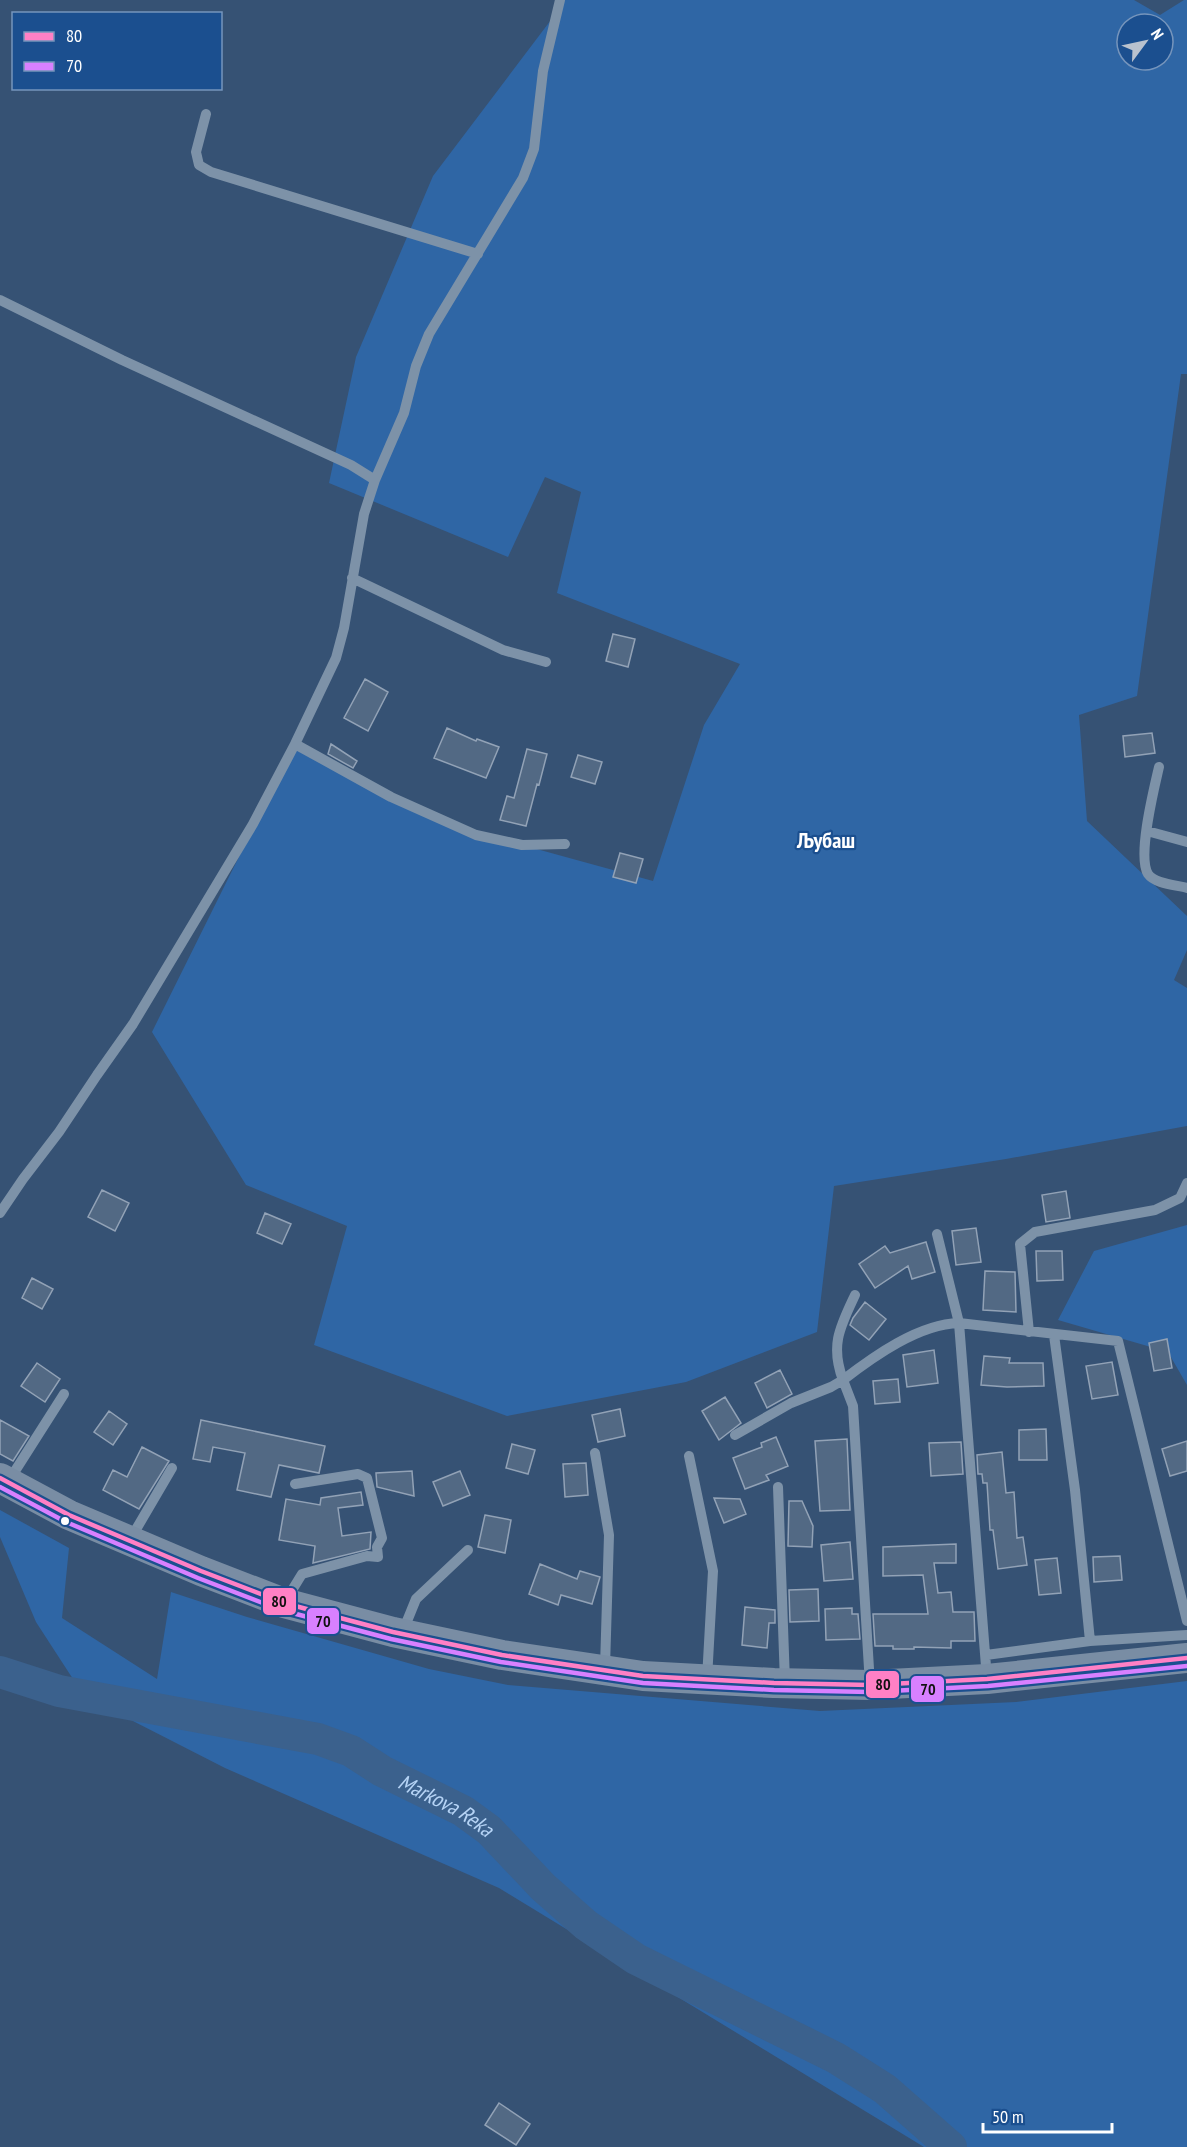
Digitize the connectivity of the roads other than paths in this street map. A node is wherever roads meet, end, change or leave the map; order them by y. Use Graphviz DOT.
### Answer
graph roads {
  1 [pos="560,0"];
  2 [pos="206,114"];
  3 [pos="478,254"];
  4 [pos="0,300"];
  5 [pos="375,480"];
  6 [pos="352,578"];
  7 [pos="546,662"];
  8 [pos="295,744"];
  9 [pos="1159,767"];
  10 [pos="1147,831"];
  11 [pos="1187,842"];
  12 [pos="565,844"];
  13 [pos="1187,888"];
  14 [pos="1187,1183"];
  15 [pos="0,1213"];
  16 [pos="937,1234"];
  17 [pos="855,1295"];
  18 [pos="959,1323"];
  19 [pos="1029,1332"];
  20 [pos="1054,1335"];
  21 [pos="843,1380"];
  22 [pos="64,1394"];
  23 [pos="735,1434"];
  24 [pos="595,1453"];
  25 [pos="689,1456"];
  26 [pos="172,1468"];
  27 [pos="4,1480"];
  28 [pos="295,1484"];
  29 [pos="778,1487"];
  30 [pos="130,1541"];
  31 [pos="468,1550"];
  32 [pos="284,1603"];
  33 [pos="1187,1621"];
  34 [pos="402,1634"];
  35 [pos="1187,1635"];
  36 [pos="1090,1641"];
  37 [pos="1187,1658"];
  38 [pos="986,1667"];
  39 [pos="605,1670"];
  40 [pos="706,1679"];
  41 [pos="785,1683"];
  42 [pos="870,1685"];
  1 -- 3 [label="lane"];
  2 -- 3 [label="lane"];
  3 -- 5 [label="lane"];
  4 -- 5 [label="lane"];
  5 -- 6 [label="lane"];
  6 -- 7 [label="lane"];
  6 -- 8 [label="lane"];
  8 -- 12 [label="lane"];
  8 -- 15 [label="lane"];
  9 -- 10 [label="lane"];
  10 -- 11 [label="lane"];
  10 -- 13 [label="lane"];
  14 -- 19 [label="lane"];
  16 -- 18 [label="lane"];
  17 -- 21 [label="lane"];
  18 -- 19 [label="lane"];
  18 -- 21 [label="lane"];
  18 -- 38 [label="lane"];
  19 -- 20 [label="lane"];
  20 -- 33 [label="lane"];
  20 -- 36 [label="lane"];
  21 -- 23 [label="lane"];
  21 -- 42 [label="lane"];
  22 -- 27 [label="lane"];
  24 -- 39 [label="lane"];
  25 -- 40 [label="lane"];
  26 -- 30 [label="lane"];
  27 -- 30 [label="main road"];
  28 -- 32 [label="lane"];
  29 -- 41 [label="lane"];
  30 -- 32 [label="main road"];
  31 -- 34 [label="lane"];
  32 -- 34 [label="main road"];
  34 -- 39 [label="main road"];
  35 -- 36 [label="lane"];
  36 -- 38 [label="lane"];
  37 -- 38 [label="main road"];
  38 -- 42 [label="main road"];
  39 -- 40 [label="main road"];
  40 -- 41 [label="main road"];
  41 -- 42 [label="main road"];
}
